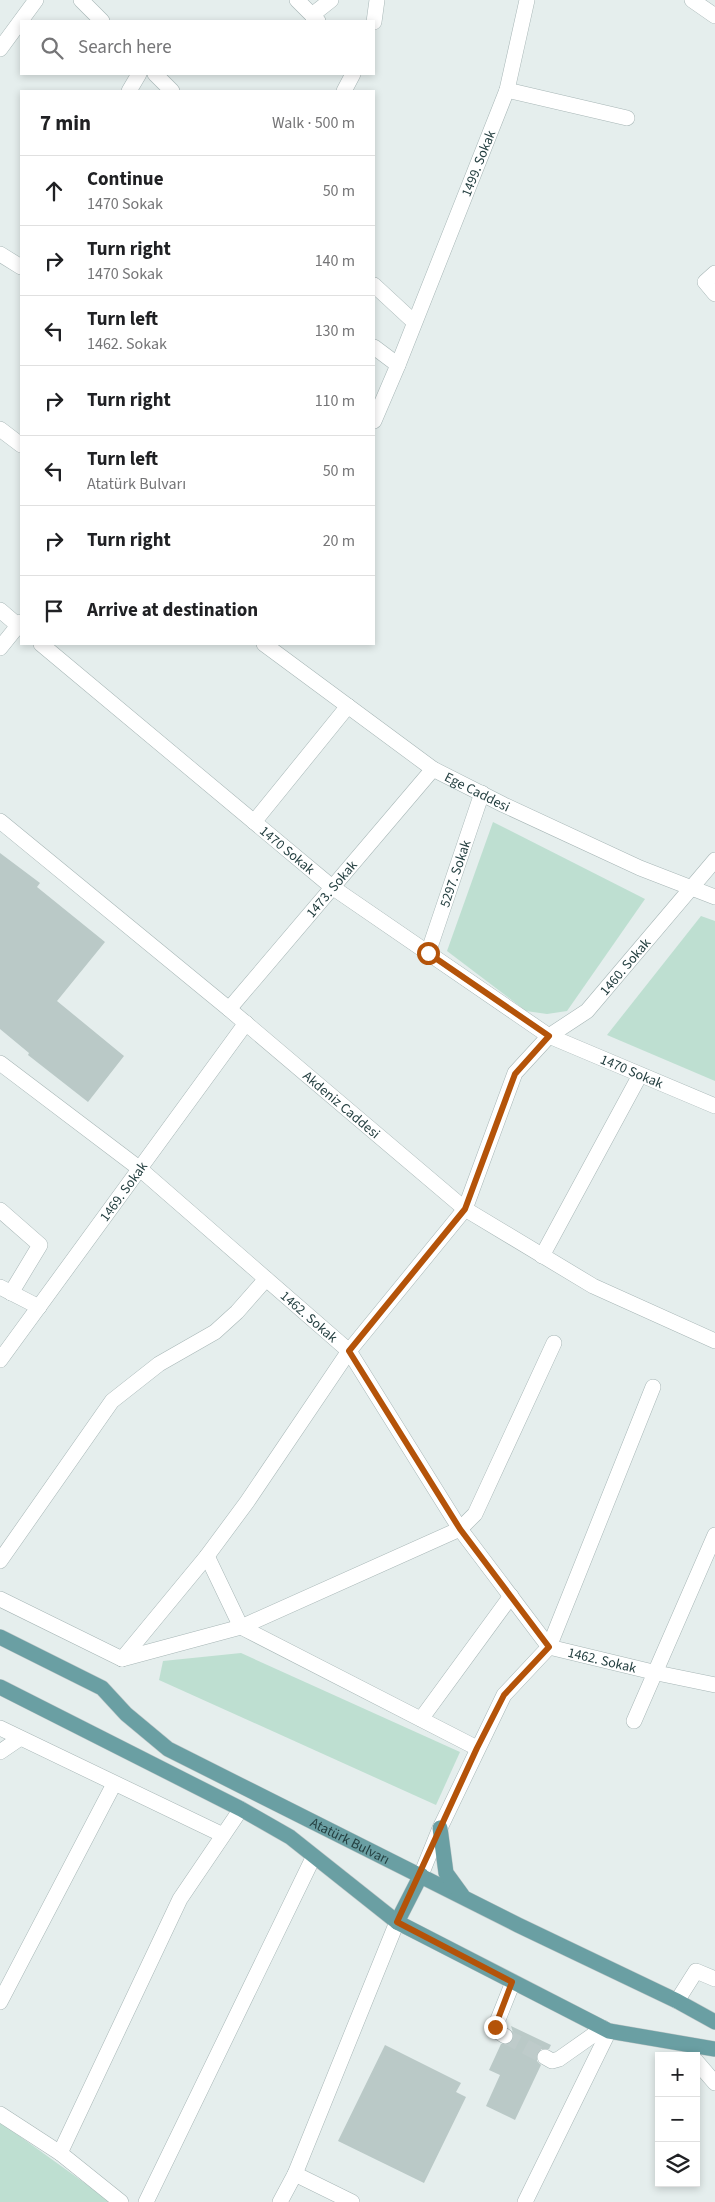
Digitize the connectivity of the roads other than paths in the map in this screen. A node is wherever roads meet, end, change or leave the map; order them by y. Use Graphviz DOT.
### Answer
graph roads {
  1 [pos="36,0"];
  2 [pos="81,0"];
  3 [pos="297,0"];
  4 [pos="331,0"];
  5 [pos="377,0"];
  6 [pos="527,0"];
  7 [pos="692,0"];
  8 [pos="715,16"];
  9 [pos="315,18"];
  10 [pos="21,20"];
  11 [pos="101,20"];
  12 [pos="374,20"];
  13 [pos="20,22"];
  14 [pos="0,49"];
  15 [pos="138,75"];
  16 [pos="156,75"];
  17 [pos="352,75"];
  18 [pos="130,90"];
  19 [pos="171,90"];
  20 [pos="345,90"];
  21 [pos="507,90"];
  22 [pos="627,118"];
  23 [pos="0,254"];
  24 [pos="20,266"];
  25 [pos="715,273"];
  26 [pos="375,286"];
  27 [pos="715,294"];
  28 [pos="414,322"];
  29 [pos="375,348"];
  30 [pos="398,364"];
  31 [pos="375,419"];
  32 [pos="0,429"];
  33 [pos="20,444"];
  34 [pos="0,610"];
  35 [pos="20,625"];
  36 [pos="42,645"];
  37 [pos="265,645"];
  38 [pos="0,648"];
  39 [pos="348,706"];
  40 [pos="433,769"];
  41 [pos="482,793"];
  42 [pos="0,821"];
  43 [pos="254,822"];
  44 [pos="715,860"];
  45 [pos="332,887"];
  46 [pos="691,888"];
  47 [pos="715,897"];
  48 [pos="428,953"];
  49 [pos="229,1009"];
  50 [pos="246,1023"];
  51 [pos="549,1036"];
  52 [pos="0,1063"];
  53 [pos="640,1075"];
  54 [pos="715,1106"];
  55 [pos="140,1169"];
  56 [pos="465,1209"];
  57 [pos="0,1210"];
  58 [pos="542,1256"];
  59 [pos="266,1278"];
  60 [pos="6,1290"];
  61 [pos="39,1307"];
  62 [pos="715,1341"];
  63 [pos="554,1343"];
  64 [pos="349,1351"];
  65 [pos="0,1360"];
  66 [pos="653,1387"];
  67 [pos="460,1529"];
  68 [pos="715,1535"];
  69 [pos="207,1556"];
  70 [pos="0,1561"];
  71 [pos="510,1596"];
  72 [pos="0,1600"];
  73 [pos="241,1626"];
  74 [pos="0,1637"];
  75 [pos="549,1647"];
  76 [pos="122,1659"];
  77 [pos="657,1673"];
  78 [pos="715,1685"];
  79 [pos="0,1687"];
  80 [pos="420,1719"];
  81 [pos="634,1721"];
  82 [pos="0,1728"];
  83 [pos="19,1738"];
  84 [pos="477,1748"];
  85 [pos="0,1752"];
  86 [pos="114,1784"];
  87 [pos="241,1808"];
  88 [pos="440,1828"];
  89 [pos="223,1835"];
  90 [pos="313,1858"];
  91 [pos="420,1875"];
  92 [pos="464,1898"];
  93 [pos="397,1922"];
  94 [pos="715,1979"];
  95 [pos="512,1982"];
  96 [pos="677,2001"];
  97 [pos="0,2002"];
  98 [pos="715,2022"];
  99 [pos="606,2030"];
  100 [pos="506,2036"];
  101 [pos="680,2043"];
  102 [pos="715,2049"];
  103 [pos="688,2052"];
  104 [pos="545,2057"];
  105 [pos="700,2066"];
  106 [pos="715,2083"];
  107 [pos="0,2114"];
  108 [pos="60,2153"];
  109 [pos="295,2174"];
  110 [pos="121,2202"];
  111 [pos="146,2202"];
  112 [pos="280,2202"];
  113 [pos="352,2202"];
  114 [pos="526,2202"];
  1 -- 10 [label="street"];
  2 -- 11 [label="street"];
  3 -- 9 [label="street"];
  4 -- 9 [label="street"];
  5 -- 12 [label="street"];
  6 -- 21 [label="street, 1499. Sokak"];
  7 -- 8 [label="street"];
  13 -- 14 [label="street"];
  15 -- 18 [label="street"];
  16 -- 19 [label="street"];
  17 -- 20 [label="street"];
  21 -- 22 [label="street"];
  21 -- 28 [label="street, 1499. Sokak"];
  23 -- 24 [label="street"];
  25 -- 27 [label="street"];
  26 -- 28 [label="street"];
  28 -- 30 [label="street, 1499. Sokak"];
  29 -- 30 [label="street"];
  30 -- 31 [label="street, 1499. Sokak"];
  32 -- 33 [label="street"];
  34 -- 35 [label="street"];
  35 -- 38 [label="street"];
  36 -- 43 [label="street, 1470 Sokak"];
  37 -- 39 [label="street, Ege Caddesi"];
  39 -- 40 [label="street, Ege Caddesi"];
  39 -- 43 [label="street"];
  40 -- 41 [label="street, Ege Caddesi"];
  40 -- 45 [label="street, 1473. Sokak"];
  41 -- 46 [label="street, Ege Caddesi"];
  41 -- 48 [label="street, 5297. Sokak"];
  42 -- 49 [label="street, Akdeniz Caddesi"];
  43 -- 45 [label="street, 1470 Sokak"];
  44 -- 46 [label="street, 1460. Sokak"];
  45 -- 48 [label="street, 1470 Sokak"];
  45 -- 49 [label="street, 1473. Sokak"];
  46 -- 47 [label="street, Ege Caddesi"];
  46 -- 51 [label="street, 1460. Sokak"];
  48 -- 51 [label="street, 1470 Sokak"];
  49 -- 50 [label="street, Akdeniz Caddesi"];
  50 -- 55 [label="street, 1469. Sokak"];
  50 -- 56 [label="street, Akdeniz Caddesi"];
  51 -- 53 [label="street, 1470 Sokak"];
  51 -- 56 [label="street"];
  52 -- 55 [label="street, 1462. Sokak"];
  53 -- 54 [label="street, 1470 Sokak"];
  53 -- 58 [label="street"];
  55 -- 59 [label="street, 1462. Sokak"];
  55 -- 61 [label="street, 1469. Sokak"];
  56 -- 58 [label="street, Akdeniz Caddesi"];
  56 -- 64 [label="street"];
  57 -- 60 [label="street"];
  58 -- 62 [label="street, Akdeniz Caddesi"];
  59 -- 64 [label="street, 1462. Sokak"];
  59 -- 70 [label="street"];
  60 -- 61 [label="street"];
  61 -- 65 [label="street, 1469. Sokak"];
  63 -- 67 [label="street"];
  64 -- 67 [label="street, 1462. Sokak"];
  64 -- 69 [label="street"];
  66 -- 75 [label="street"];
  67 -- 71 [label="street, 1462. Sokak"];
  67 -- 73 [label="street"];
  68 -- 77 [label="street"];
  69 -- 73 [label="street"];
  69 -- 76 [label="street"];
  71 -- 75 [label="street, 1462. Sokak"];
  71 -- 80 [label="street"];
  72 -- 76 [label="street"];
  73 -- 76 [label="street"];
  73 -- 80 [label="street"];
  74 -- 91 [label="main road, Atatürk Bulvarı"];
  75 -- 77 [label="street, 1462. Sokak"];
  75 -- 84 [label="street"];
  77 -- 78 [label="street, 1462. Sokak"];
  77 -- 81 [label="street"];
  79 -- 87 [label="main road, Atatürk Bulvarı"];
  80 -- 84 [label="street"];
  82 -- 83 [label="street"];
  83 -- 85 [label="street"];
  83 -- 86 [label="street"];
  84 -- 88 [label="street"];
  86 -- 89 [label="street"];
  86 -- 97 [label="street"];
  87 -- 89 [label="street"];
  87 -- 90 [label="main road, Atatürk Bulvarı"];
  88 -- 91 [label="street"];
  88 -- 92 [label="main road"];
  89 -- 108 [label="street"];
  90 -- 93 [label="main road, Atatürk Bulvarı"];
  90 -- 111 [label="street"];
  91 -- 92 [label="main road, Atatürk Bulvarı"];
  91 -- 93 [label="main road"];
  92 -- 96 [label="main road, Atatürk Bulvarı"];
  93 -- 95 [label="main road, Atatürk Bulvarı"];
  93 -- 109 [label="street"];
  94 -- 96 [label="street"];
  95 -- 99 [label="main road, Atatürk Bulvarı"];
  95 -- 100 [label="street"];
  96 -- 98 [label="main road, Atatürk Bulvarı"];
  99 -- 101 [label="main road, Atatürk Bulvarı"];
  99 -- 104 [label="street"];
  99 -- 114 [label="street"];
  101 -- 102 [label="main road, Atatürk Bulvarı"];
  101 -- 103 [label="street"];
  105 -- 106 [label="street"];
  107 -- 108 [label="street"];
  108 -- 110 [label="street"];
  109 -- 112 [label="street"];
  109 -- 113 [label="street"];
}
